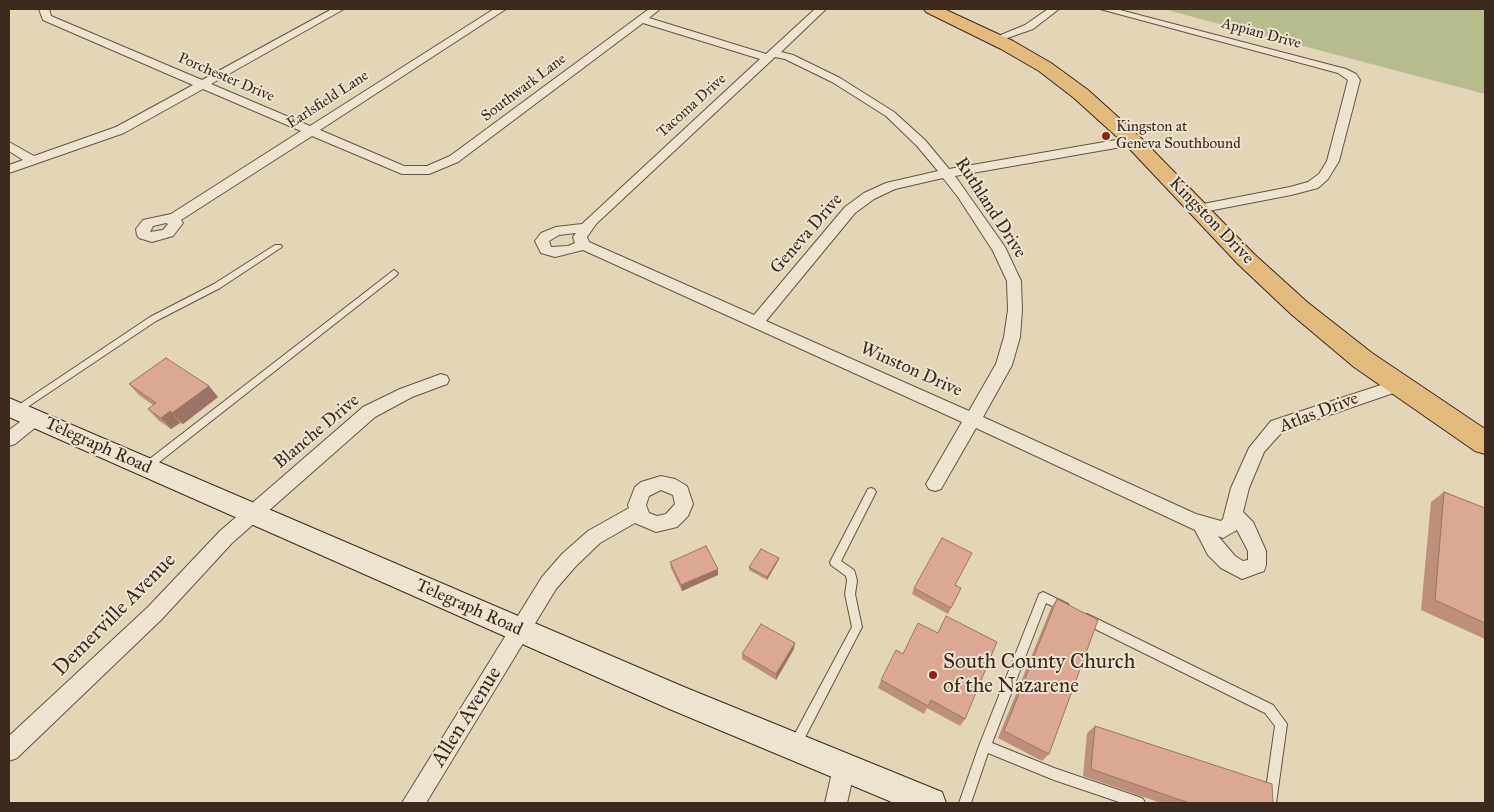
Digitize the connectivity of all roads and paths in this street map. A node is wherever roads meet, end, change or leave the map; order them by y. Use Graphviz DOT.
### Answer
graph roads {
  1 [pos="44,9"];
  2 [pos="338,9"];
  3 [pos="501,9"];
  4 [pos="655,9"];
  5 [pos="821,9"];
  6 [pos="932,9"];
  7 [pos="1054,9"];
  8 [pos="1105,9"];
  9 [pos="642,19"];
  10 [pos="996,39"];
  11 [pos="771,55"];
  12 [pos="1352,76"];
  13 [pos="201,84"];
  14 [pos="310,130"];
  15 [pos="1134,141"];
  16 [pos="9,146"];
  17 [pos="33,161"];
  18 [pos="9,169"];
  19 [pos="402,170"];
  20 [pos="948,173"];
  21 [pos="1198,209"];
  22 [pos="172,219"];
  23 [pos="584,228"];
  24 [pos="583,245"];
  25 [pos="278,247"];
  26 [pos="394,273"];
  27 [pos="756,323"];
  28 [pos="440,380"];
  29 [pos="1399,385"];
  30 [pos="20,412"];
  31 [pos="972,419"];
  32 [pos="9,439"];
  33 [pos="1485,443"];
  34 [pos="146,467"];
  35 [pos="935,484"];
  36 [pos="871,492"];
  37 [pos="638,512"];
  38 [pos="253,513"];
  39 [pos="1229,522"];
  40 [pos="1202,525"];
  41 [pos="521,630"];
  42 [pos="985,746"];
  43 [pos="794,748"];
  44 [pos="9,750"];
  45 [pos="844,768"];
  46 [pos="413,803"];
  47 [pos="836,803"];
  48 [pos="932,803"];
  49 [pos="965,803"];
  50 [pos="1139,803"];
  51 [pos="1270,803"];
  1 -- 13 [label="street, Porchester Drive"];
  2 -- 13 [label="street"];
  3 -- 14 [label="street, Earlsfield Lane"];
  4 -- 9 [label="street, Southwark Lane"];
  5 -- 11 [label="street, Tacoma Drive"];
  6 -- 10 [label="main road, Kingston Drive"];
  7 -- 10 [label="street"];
  8 -- 12 [label="street, Appian Drive"];
  9 -- 11 [label="street, Ruthland Drive"];
  9 -- 19 [label="street, Southwark Lane"];
  10 -- 15 [label="main road, Kingston Drive"];
  11 -- 20 [label="street, Ruthland Drive"];
  11 -- 23 [label="street, Tacoma Drive"];
  12 -- 21 [label="street"];
  13 -- 14 [label="street, Porchester Drive"];
  13 -- 17 [label="street"];
  14 -- 19 [label="street, Porchester Drive"];
  14 -- 22 [label="street, Earlsfield Lane"];
  15 -- 20 [label="street, Geneva Drive"];
  15 -- 21 [label="main road, Kingston Drive"];
  16 -- 17 [label="street"];
  17 -- 18 [label="street"];
  20 -- 27 [label="street, Geneva Drive"];
  20 -- 31 [label="street, Ruthland Drive"];
  21 -- 29 [label="main road, Kingston Drive"];
  23 -- 24 [label="street"];
  23 -- 24 [label="street"];
  24 -- 27 [label="street, Winston Drive"];
  25 -- 30 [label="lane"];
  26 -- 34 [label="lane"];
  27 -- 31 [label="street, Winston Drive"];
  28 -- 38 [label="street, Blanche Drive"];
  29 -- 33 [label="main road, Kingston Drive"];
  29 -- 39 [label="street, Atlas Drive"];
  30 -- 32 [label="street"];
  30 -- 34 [label="main road, Telegraph Road"];
  31 -- 35 [label="street, Ruthland Drive"];
  31 -- 40 [label="street, Winston Drive"];
  34 -- 38 [label="main road, Telegraph Road"];
  36 -- 43 [label="lane"];
  37 -- 41 [label="street, Allen Avenue"];
  38 -- 41 [label="main road, Telegraph Road"];
  38 -- 44 [label="street, Demerville Avenue"];
  39 -- 40 [label="street, Winston Drive"];
  39 -- 40 [label="street"];
  41 -- 43 [label="main road, Telegraph Road"];
  41 -- 46 [label="street, Allen Avenue"];
  42 -- 49 [label="lane"];
  42 -- 50 [label="lane"];
  42 -- 51 [label="lane"];
  43 -- 45 [label="main road, Telegraph Road"];
  45 -- 47 [label="street"];
  45 -- 48 [label="main road, Telegraph Road"];
}
